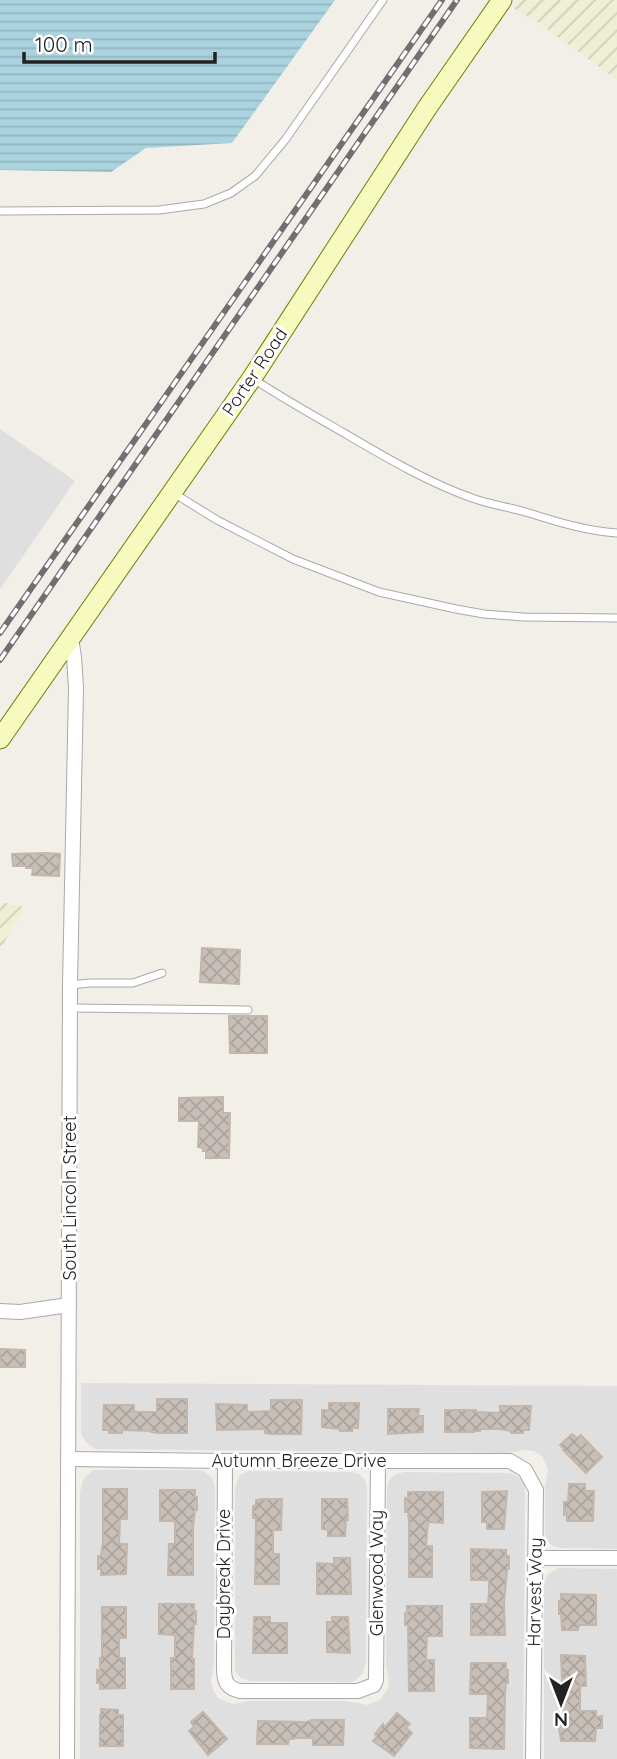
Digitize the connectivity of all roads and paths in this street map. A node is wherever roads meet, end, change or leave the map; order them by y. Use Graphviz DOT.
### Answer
graph roads {
  1 [pos="383,0"];
  2 [pos="502,0"];
  3 [pos="0,211"];
  4 [pos="252,378"];
  5 [pos="171,492"];
  6 [pos="617,533"];
  7 [pos="617,618"];
  8 [pos="71,638"];
  9 [pos="0,739"];
  10 [pos="162,973"];
  11 [pos="71,985"];
  12 [pos="71,1008"];
  13 [pos="247,1010"];
  14 [pos="69,1306"];
  15 [pos="0,1311"];
  16 [pos="70,1459"];
  17 [pos="225,1461"];
  18 [pos="378,1461"];
  19 [pos="525,1470"];
  20 [pos="535,1558"];
  21 [pos="617,1558"];
  22 [pos="374,1685"];
  23 [pos="67,1759"];
  24 [pos="533,1759"];
  1 -- 3 [label="lane"];
  2 -- 4 [label="street, Porter Road"];
  4 -- 5 [label="street, Porter Road"];
  4 -- 6 [label="lane"];
  5 -- 7 [label="lane"];
  5 -- 8 [label="street, Porter Road"];
  8 -- 9 [label="street, Porter Road"];
  8 -- 11 [label="street, South Lincoln Street"];
  10 -- 11 [label="lane"];
  11 -- 12 [label="street, South Lincoln Street"];
  12 -- 13 [label="lane"];
  12 -- 14 [label="street, South Lincoln Street"];
  14 -- 15 [label="street"];
  14 -- 16 [label="street, South Lincoln Street"];
  16 -- 17 [label="street, Autumn Breeze Drive"];
  16 -- 23 [label="street, South Lincoln Street"];
  17 -- 18 [label="street, Autumn Breeze Drive"];
  17 -- 22 [label="street, Daybreak Drive"];
  18 -- 19 [label="street, Autumn Breeze Drive"];
  18 -- 22 [label="street, Glenwood Way"];
  19 -- 20 [label="street, Harvest Way"];
  20 -- 21 [label="street"];
  20 -- 24 [label="street, Harvest Way"];
}
